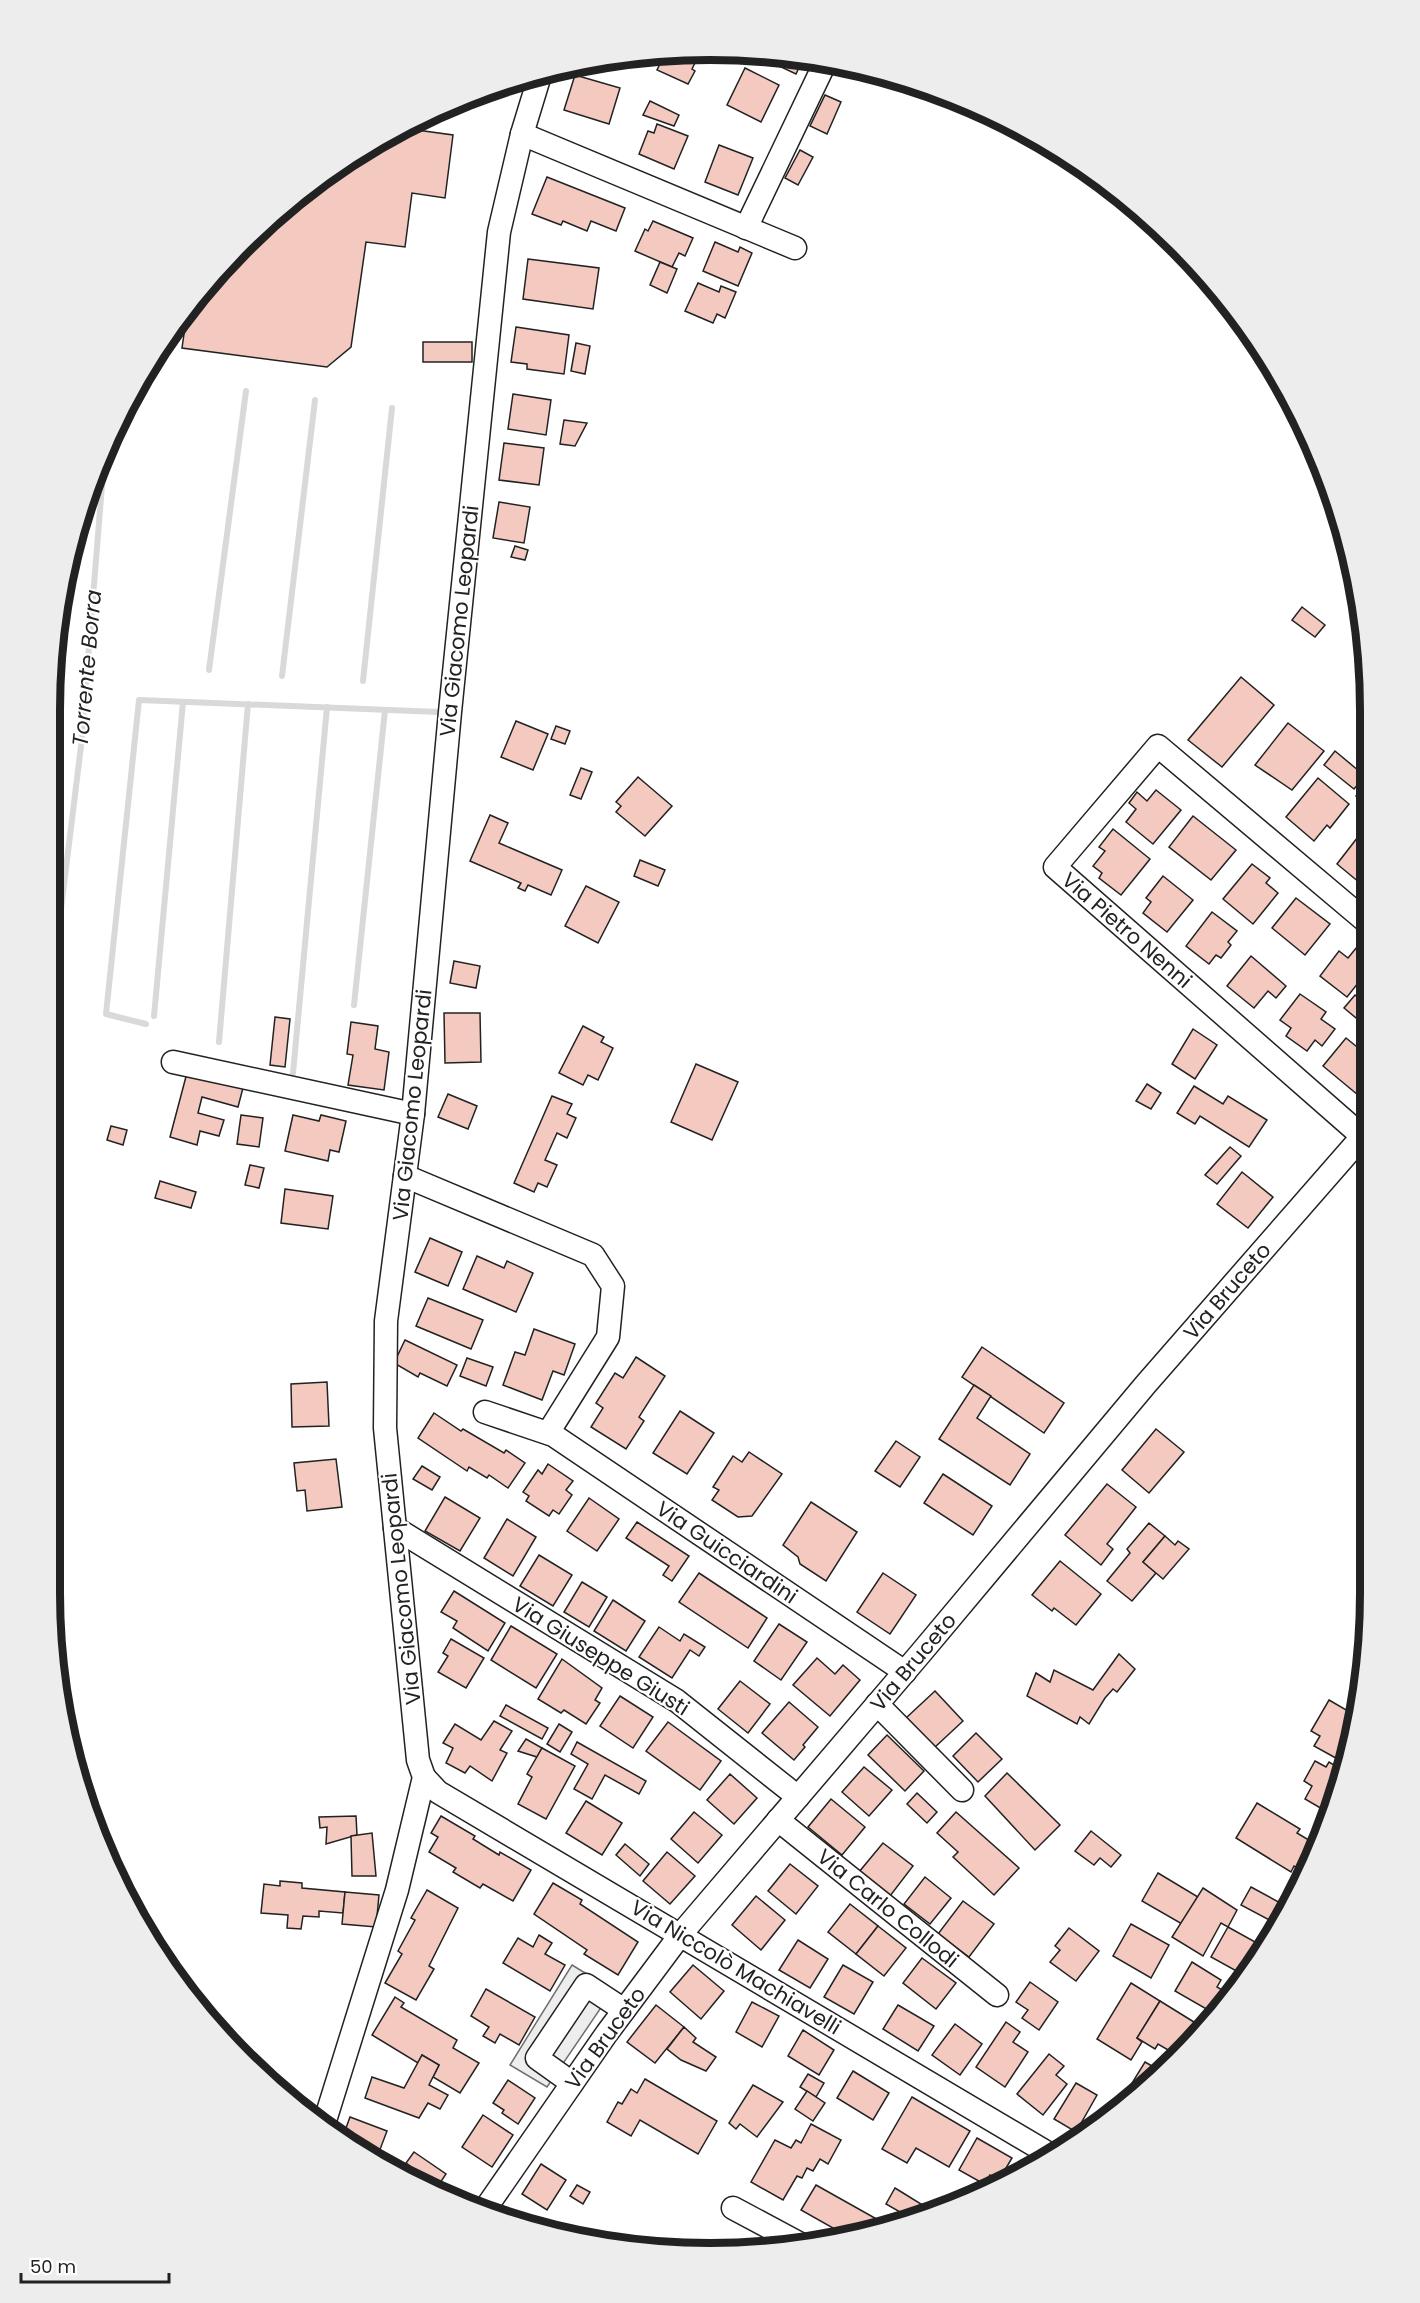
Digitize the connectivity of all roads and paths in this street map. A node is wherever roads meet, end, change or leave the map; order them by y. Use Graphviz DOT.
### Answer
graph roads {
  1 [pos="822,70"];
  2 [pos="537,83"];
  3 [pos="522,134"];
  4 [pos="747,228"];
  5 [pos="795,248"];
  6 [pos="1360,916"];
  7 [pos="173,1062"];
  8 [pos="413,1114"];
  9 [pos="1360,1129"];
  10 [pos="1360,1139"];
  11 [pos="405,1176"];
  12 [pos="486,1412"];
  13 [pos="548,1433"];
  14 [pos="395,1528"];
  15 [pos="905,1672"];
  16 [pos="877,1704"];
  17 [pos="424,1777"];
  18 [pos="962,1790"];
  19 [pos="798,1797"];
  20 [pos="778,1820"];
  21 [pos="681,1934"];
  22 [pos="998,1995"];
  23 [pos="624,2010"];
  24 [pos="572,2083"];
  25 [pos="326,2117"];
  26 [pos="1044,2151"];
  27 [pos="488,2204"];
  28 [pos="733,2208"];
  29 [pos="789,2238"];
  1 -- 4 [label="street"];
  2 -- 3 [label="street, Via Giacomo Leopardi"];
  3 -- 4 [label="street"];
  3 -- 8 [label="street, Via Giacomo Leopardi"];
  4 -- 5 [label="street"];
  6 -- 9 [label="street, Via Pietro Nenni"];
  7 -- 8 [label="street"];
  8 -- 11 [label="street, Via Giacomo Leopardi"];
  10 -- 15 [label="street, Via Bruceto"];
  11 -- 13 [label="street"];
  11 -- 14 [label="street, Via Giacomo Leopardi"];
  12 -- 13 [label="street, Via Guicciardini"];
  13 -- 15 [label="street, Via Guicciardini"];
  14 -- 17 [label="street, Via Giacomo Leopardi"];
  14 -- 19 [label="street, Via Giuseppe Giusti"];
  15 -- 16 [label="street, Via Bruceto"];
  16 -- 18 [label="street"];
  16 -- 19 [label="street, Via Bruceto"];
  17 -- 21 [label="street, Via Niccolò Machiavelli"];
  17 -- 25 [label="street, Via Giacomo Leopardi"];
  19 -- 20 [label="street, Via Bruceto"];
  20 -- 21 [label="street, Via Bruceto"];
  20 -- 22 [label="street, Via Carlo Collodi"];
  21 -- 23 [label="street, Via Bruceto"];
  21 -- 26 [label="street, Via Niccolò Machiavelli"];
  23 -- 24 [label="street, Via Bruceto"];
  23 -- 24 [label="street"];
  24 -- 27 [label="street, Via Bruceto"];
  28 -- 29 [label="street"];
}
